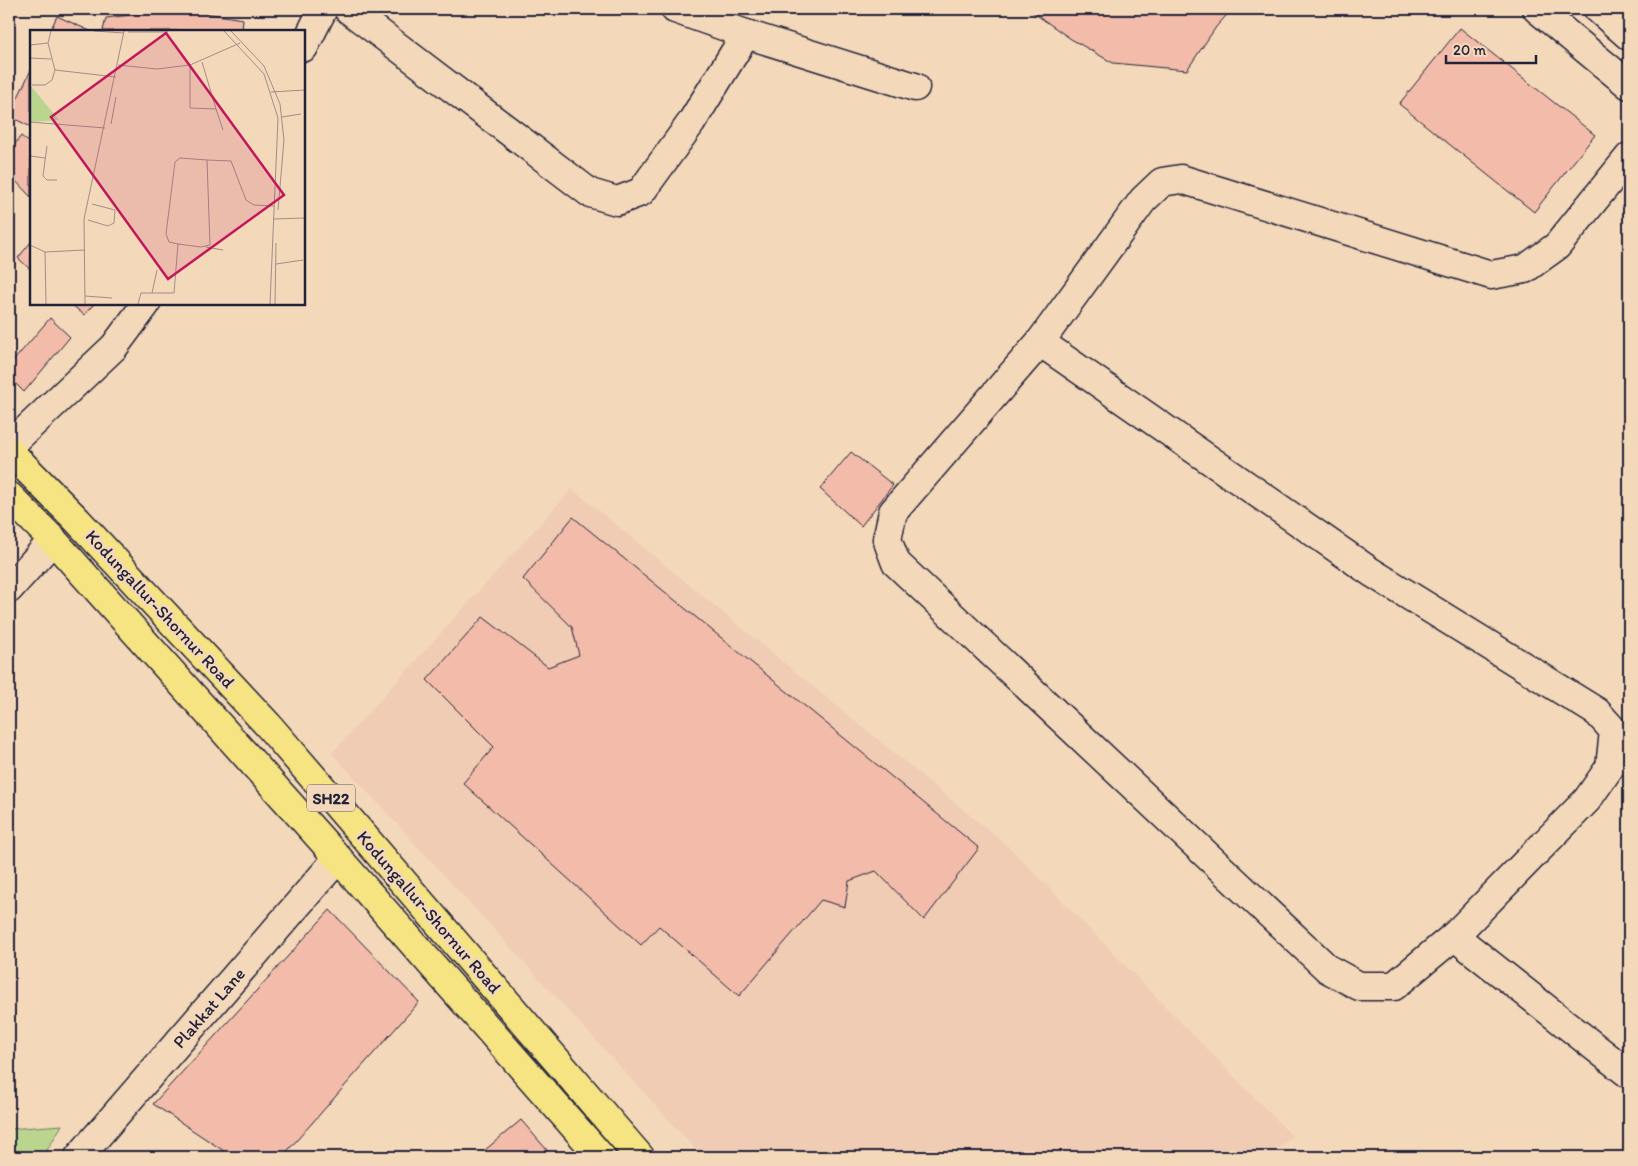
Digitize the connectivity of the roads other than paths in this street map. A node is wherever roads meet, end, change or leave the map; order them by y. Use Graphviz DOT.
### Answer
graph roads {
  1 [pos="323,9"];
  2 [pos="348,9"];
  3 [pos="675,9"];
  4 [pos="1537,9"];
  5 [pos="1598,9"];
  6 [pos="746,34"];
  7 [pos="1629,36"];
  8 [pos="305,45"];
  9 [pos="1629,85"];
  10 [pos="915,87"];
  11 [pos="1629,157"];
  12 [pos="145,305"];
  13 [pos="1040,342"];
  14 [pos="9,446"];
  15 [pos="9,451"];
  16 [pos="9,496"];
  17 [pos="53,540"];
  18 [pos="9,589"];
  19 [pos="1620,762"];
  20 [pos="338,858"];
  21 [pos="1454,936"];
  22 [pos="1629,1074"];
  23 [pos="79,1157"];
  24 [pos="601,1157"];
  25 [pos="640,1157"];
  1 -- 8 [label="street"];
  2 -- 6 [label="street"];
  3 -- 6 [label="street"];
  4 -- 9 [label="street"];
  5 -- 7 [label="street"];
  6 -- 10 [label="street"];
  11 -- 13 [label="street"];
  12 -- 14 [label="street"];
  13 -- 19 [label="street"];
  13 -- 21 [label="street"];
  15 -- 25 [label="main road, Kodungallur-Shornur Road / SH22"];
  16 -- 17 [label="main road, Kodungallur-Shornur Road / SH22"];
  17 -- 18 [label="street"];
  17 -- 20 [label="main road, Kodungallur-Shornur Road / SH22"];
  19 -- 21 [label="street"];
  20 -- 23 [label="street, Plakkat Lane"];
  20 -- 24 [label="main road, Kodungallur-Shornur Road / SH22"];
  21 -- 22 [label="street"];
}
